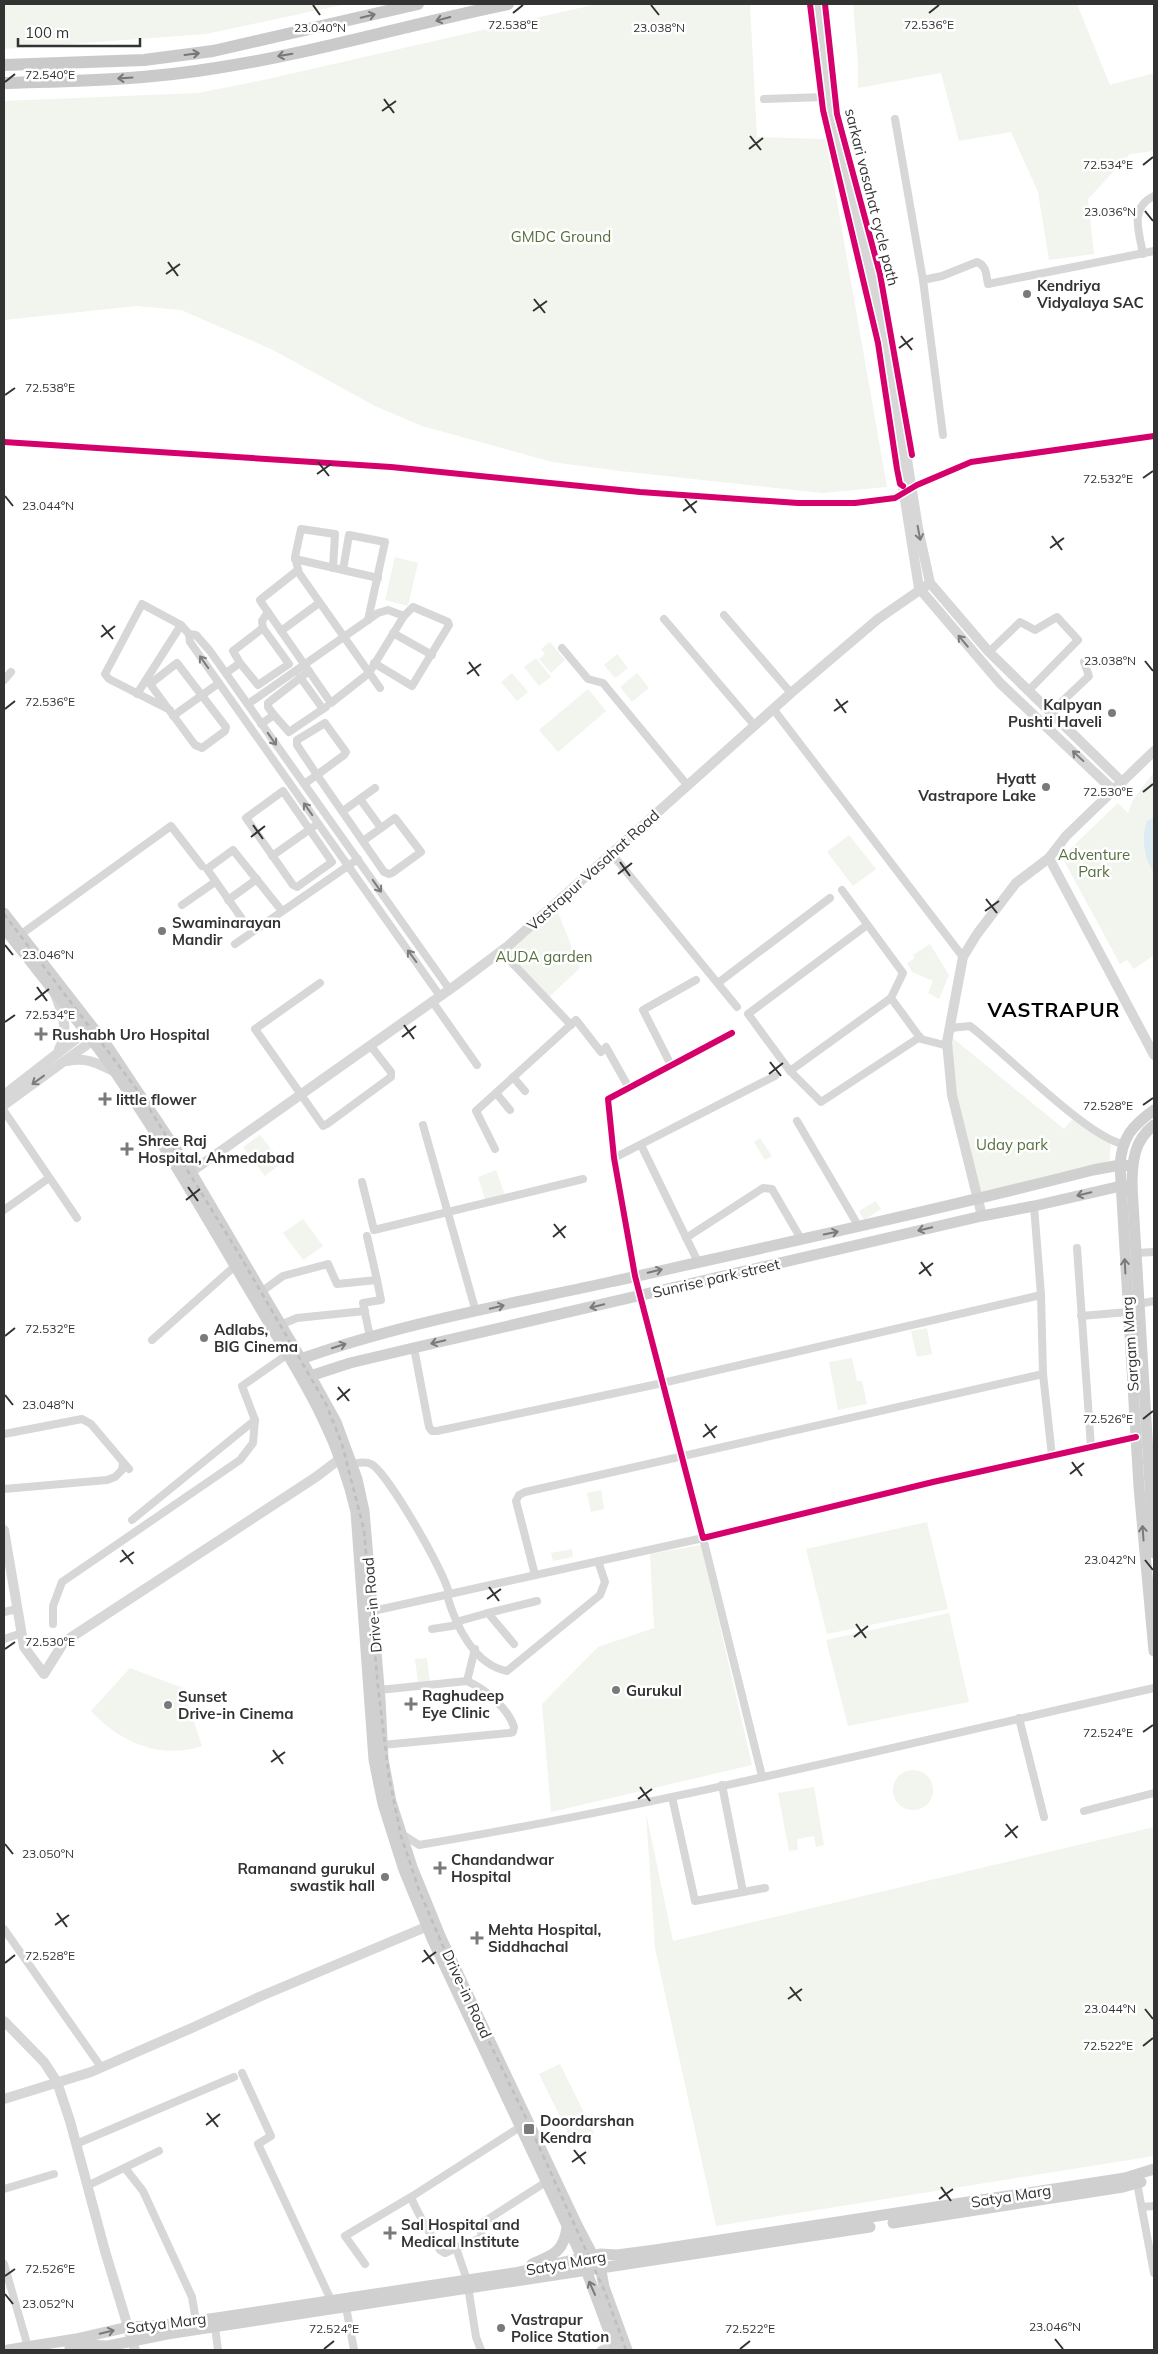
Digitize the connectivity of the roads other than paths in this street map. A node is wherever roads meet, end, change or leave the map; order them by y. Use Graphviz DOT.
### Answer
graph roads {
  1 [pos="418,4"];
  2 [pos="508,4"];
  3 [pos="814,4"];
  4 [pos="821,4"];
  5 [pos="4,65"];
  6 [pos="4,83"];
  7 [pos="825,97"];
  8 [pos="764,99"];
  9 [pos="894,120"];
  10 [pos="1154,196"];
  11 [pos="1154,252"];
  12 [pos="1143,254"];
  13 [pos="922,280"];
  14 [pos="943,435"];
  15 [pos="1154,436"];
  16 [pos="4,442"];
  17 [pos="908,490"];
  18 [pos="295,559"];
  19 [pos="333,568"];
  20 [pos="298,570"];
  21 [pos="343,570"];
  22 [pos="378,578"];
  23 [pos="930,583"];
  24 [pos="920,589"];
  25 [pos="319,603"];
  26 [pos="268,612"];
  27 [pos="724,615"];
  28 [pos="404,616"];
  29 [pos="664,619"];
  30 [pos="368,620"];
  31 [pos="181,625"];
  32 [pos="263,628"];
  33 [pos="281,631"];
  34 [pos="393,633"];
  35 [pos="189,634"];
  36 [pos="343,637"];
  37 [pos="562,648"];
  38 [pos="988,652"];
  39 [pos="432,655"];
  40 [pos="1084,662"];
  41 [pos="240,663"];
  42 [pos="374,663"];
  43 [pos="307,668"];
  44 [pos="11,672"];
  45 [pos="226,673"];
  46 [pos="369,673"];
  47 [pos="300,677"];
  48 [pos="4,680"];
  49 [pos="219,683"];
  50 [pos="380,688"];
  51 [pos="1029,690"];
  52 [pos="138,694"];
  53 [pos="791,694"];
  54 [pos="202,695"];
  55 [pos="330,703"];
  56 [pos="248,704"];
  57 [pos="322,709"];
  58 [pos="774,710"];
  59 [pos="172,713"];
  60 [pos="1050,714"];
  61 [pos="274,715"];
  62 [pos="261,724"];
  63 [pos="755,726"];
  64 [pos="1154,751"];
  65 [pos="318,775"];
  66 [pos="1122,782"];
  67 [pos="304,784"];
  68 [pos="688,786"];
  69 [pos="375,788"];
  70 [pos="1113,790"];
  71 [pos="296,792"];
  72 [pos="288,797"];
  73 [pos="360,799"];
  74 [pos="343,812"];
  75 [pos="318,824"];
  76 [pos="381,828"];
  77 [pos="310,829"];
  78 [pos="363,841"];
  79 [pos="612,854"];
  80 [pos="272,856"];
  81 [pos="1049,858"];
  82 [pos="358,859"];
  83 [pos="202,866"];
  84 [pos="348,867"];
  85 [pos="257,879"];
  86 [pos="215,882"];
  87 [pos="842,890"];
  88 [pos="830,898"];
  89 [pos="228,900"];
  90 [pos="182,905"];
  91 [pos="282,912"];
  92 [pos="4,913"];
  93 [pos="245,923"];
  94 [pos="867,925"];
  95 [pos="4,928"];
  96 [pos="20,935"];
  97 [pos="235,944"];
  98 [pos="501,951"];
  99 [pos="963,958"];
  100 [pos="696,980"];
  101 [pos="320,983"];
  102 [pos="718,983"];
  103 [pos="450,990"];
  104 [pos="55,994"];
  105 [pos="891,998"];
  106 [pos="436,999"];
  107 [pos="736,1006"];
  108 [pos="571,1025"];
  109 [pos="950,1028"];
  110 [pos="732,1033"];
  111 [pos="92,1034"];
  112 [pos="920,1037"];
  113 [pos="370,1045"];
  114 [pos="948,1046"];
  115 [pos="1154,1055"];
  116 [pos="59,1058"];
  117 [pos="477,1065"];
  118 [pos="671,1065"];
  119 [pos="790,1071"];
  120 [pos="115,1072"];
  121 [pos="775,1076"];
  122 [pos="513,1077"];
  123 [pos="629,1088"];
  124 [pos="525,1091"];
  125 [pos="496,1093"];
  126 [pos="299,1094"];
  127 [pos="4,1095"];
  128 [pos="4,1105"];
  129 [pos="510,1110"];
  130 [pos="1154,1110"];
  131 [pos="4,1111"];
  132 [pos="797,1121"];
  133 [pos="424,1125"];
  134 [pos="1154,1125"];
  135 [pos="1123,1144"];
  136 [pos="641,1145"];
  137 [pos="496,1149"];
  138 [pos="614,1158"];
  139 [pos="1126,1166"];
  140 [pos="191,1172"];
  141 [pos="49,1178"];
  142 [pos="583,1179"];
  143 [pos="362,1182"];
  144 [pos="1126,1186"];
  145 [pos="978,1199"];
  146 [pos="1034,1206"];
  147 [pos="4,1210"];
  148 [pos="448,1212"];
  149 [pos="982,1216"];
  150 [pos="77,1218"];
  151 [pos="859,1227"];
  152 [pos="367,1236"];
  153 [pos="686,1238"];
  154 [pos="801,1239"];
  155 [pos="1076,1248"];
  156 [pos="1154,1252"];
  157 [pos="1136,1253"];
  158 [pos="698,1262"];
  159 [pos="236,1266"];
  160 [pos="635,1276"];
  161 [pos="377,1280"];
  162 [pos="261,1292"];
  163 [pos="1041,1295"];
  164 [pos="642,1296"];
  165 [pos="1154,1301"];
  166 [pos="1139,1304"];
  167 [pos="365,1310"];
  168 [pos="476,1312"];
  169 [pos="1128,1312"];
  170 [pos="1082,1316"];
  171 [pos="280,1325"];
  172 [pos="370,1336"];
  173 [pos="152,1340"];
  174 [pos="414,1348"];
  175 [pos="294,1358"];
  176 [pos="1043,1374"];
  177 [pos="306,1377"];
  178 [pos="664,1382"];
  179 [pos="255,1420"];
  180 [pos="4,1434"];
  181 [pos="1136,1438"];
  182 [pos="1091,1447"];
  183 [pos="682,1456"];
  184 [pos="1052,1456"];
  185 [pos="341,1458"];
  186 [pos="123,1463"];
  187 [pos="352,1464"];
  188 [pos="129,1470"];
  189 [pos="1148,1486"];
  190 [pos="4,1489"];
  191 [pos="132,1520"];
  192 [pos="4,1530"];
  193 [pos="703,1538"];
  194 [pos="1154,1553"];
  195 [pos="598,1561"];
  196 [pos="535,1575"];
  197 [pos="448,1595"];
  198 [pos="536,1601"];
  199 [pos="17,1609"];
  200 [pos="372,1611"];
  201 [pos="4,1612"];
  202 [pos="488,1613"];
  203 [pos="53,1624"];
  204 [pos="457,1624"];
  205 [pos="432,1629"];
  206 [pos="22,1633"];
  207 [pos="4,1639"];
  208 [pos="514,1644"];
  209 [pos="475,1649"];
  210 [pos="1154,1651"];
  211 [pos="467,1681"];
  212 [pos="1154,1688"];
  213 [pos="379,1690"];
  214 [pos="1019,1718"];
  215 [pos="382,1745"];
  216 [pos="762,1776"];
  217 [pos="722,1785"];
  218 [pos="1154,1793"];
  219 [pos="672,1797"];
  220 [pos="1084,1811"];
  221 [pos="1044,1817"];
  222 [pos="402,1834"];
  223 [pos="765,1888"];
  224 [pos="743,1892"];
  225 [pos="431,1925"];
  226 [pos="4,1930"];
  227 [pos="4,2020"];
  228 [pos="101,2067"];
  229 [pos="57,2082"];
  230 [pos="4,2099"];
  231 [pos="520,2127"];
  232 [pos="76,2144"];
  233 [pos="159,2151"];
  234 [pos="125,2168"];
  235 [pos="1154,2169"];
  236 [pos="54,2174"];
  237 [pos="1154,2177"];
  238 [pos="546,2182"];
  239 [pos="1137,2183"];
  240 [pos="87,2186"];
  241 [pos="4,2189"];
  242 [pos="1071,2190"];
  243 [pos="411,2197"];
  244 [pos="1154,2206"];
  245 [pos="1142,2207"];
  246 [pos="568,2227"];
  247 [pos="456,2248"];
  248 [pos="1152,2252"];
  249 [pos="594,2255"];
  250 [pos="583,2263"];
  251 [pos="4,2264"];
  252 [pos="365,2264"];
  253 [pos="600,2267"];
  254 [pos="1154,2272"];
  255 [pos="514,2273"];
  256 [pos="468,2284"];
  257 [pos="331,2300"];
  258 [pos="346,2307"];
  259 [pos="196,2321"];
  260 [pos="128,2327"];
  261 [pos="214,2327"];
  262 [pos="134,2346"];
  263 [pos="28,2347"];
  264 [pos="615,2347"];
  265 [pos="8,2350"];
  266 [pos="54,2350"];
  267 [pos="218,2350"];
  268 [pos="354,2350"];
  269 [pos="482,2350"];
  270 [pos="601,2350"];
  271 [pos="627,2350"];
  5 -- 1 [label="main road, one-way"];
  2 -- 6 [label="main road, one-way"];
  3 -- 7 [label="street"];
  4 -- 17 [label="street"];
  7 -- 8 [label="street"];
  7 -- 17 [label="street"];
  9 -- 13 [label="street"];
  10 -- 12 [label="street"];
  11 -- 12 [label="street"];
  12 -- 13 [label="street"];
  13 -- 14 [label="street"];
  15 -- 17 [label="street"];
  16 -- 17 [label="street"];
  17 -- 23 [label="street, one-way"];
  17 -- 24 [label="street"];
  18 -- 19 [label="street"];
  18 -- 19 [label="street"];
  18 -- 20 [label="street"];
  19 -- 21 [label="street"];
  20 -- 25 [label="street"];
  20 -- 26 [label="street"];
  21 -- 22 [label="street"];
  21 -- 22 [label="street"];
  22 -- 30 [label="street"];
  23 -- 24 [label="street, Vastrapur Vasahat Road"];
  23 -- 38 [label="street"];
  24 -- 53 [label="street, Vastrapur Vasahat Road"];
  70 -- 24 [label="street, one-way"];
  25 -- 33 [label="street"];
  25 -- 36 [label="street"];
  26 -- 32 [label="street"];
  26 -- 33 [label="street"];
  27 -- 53 [label="street"];
  28 -- 30 [label="street"];
  28 -- 34 [label="street"];
  28 -- 39 [label="street"];
  29 -- 63 [label="street"];
  30 -- 36 [label="street"];
  31 -- 35 [label="street"];
  31 -- 52 [label="street"];
  31 -- 52 [label="street"];
  32 -- 41 [label="street"];
  32 -- 41 [label="street"];
  33 -- 43 [label="street"];
  34 -- 39 [label="street"];
  34 -- 42 [label="street"];
  35 -- 45 [label="street"];
  49 -- 35 [label="street, one-way"];
  36 -- 43 [label="street"];
  36 -- 46 [label="street"];
  37 -- 68 [label="street"];
  38 -- 51 [label="street"];
  38 -- 51 [label="street"];
  39 -- 42 [label="street"];
  40 -- 60 [label="street"];
  41 -- 45 [label="street"];
  42 -- 46 [label="street"];
  43 -- 47 [label="street"];
  43 -- 55 [label="street"];
  43 -- 56 [label="street"];
  44 -- 48 [label="street"];
  45 -- 56 [label="street"];
  46 -- 50 [label="street"];
  46 -- 55 [label="street"];
  47 -- 57 [label="street"];
  47 -- 61 [label="street"];
  49 -- 54 [label="street"];
  49 -- 71 [label="street"];
  51 -- 60 [label="street"];
  52 -- 59 [label="street"];
  53 -- 58 [label="street, Vastrapur Vasahat Road"];
  54 -- 59 [label="street"];
  54 -- 59 [label="street"];
  54 -- 59 [label="street"];
  55 -- 57 [label="street"];
  56 -- 62 [label="street"];
  57 -- 61 [label="street"];
  58 -- 63 [label="street, Vastrapur Vasahat Road"];
  58 -- 99 [label="street"];
  60 -- 66 [label="street"];
  61 -- 62 [label="street"];
  62 -- 67 [label="street, one-way"];
  63 -- 68 [label="street, Vastrapur Vasahat Road"];
  64 -- 66 [label="street"];
  65 -- 65 [label="street"];
  65 -- 67 [label="street"];
  65 -- 74 [label="street"];
  66 -- 70 [label="street"];
  67 -- 82 [label="street"];
  68 -- 79 [label="street, Vastrapur Vasahat Road"];
  69 -- 73 [label="street"];
  70 -- 81 [label="street"];
  71 -- 72 [label="street"];
  75 -- 71 [label="street, one-way"];
  72 -- 77 [label="street"];
  72 -- 80 [label="street"];
  73 -- 74 [label="street"];
  73 -- 76 [label="street"];
  74 -- 78 [label="street"];
  75 -- 77 [label="street"];
  75 -- 84 [label="street"];
  76 -- 78 [label="street"];
  76 -- 78 [label="street"];
  77 -- 80 [label="street"];
  77 -- 80 [label="street"];
  79 -- 98 [label="street, Vastrapur Vasahat Road"];
  79 -- 102 [label="street"];
  81 -- 99 [label="street"];
  81 -- 115 [label="street"];
  82 -- 84 [label="street"];
  82 -- 103 [label="street, one-way"];
  83 -- 96 [label="street"];
  84 -- 91 [label="street"];
  106 -- 84 [label="street, one-way"];
  85 -- 86 [label="street"];
  85 -- 89 [label="street"];
  85 -- 91 [label="street"];
  86 -- 89 [label="street"];
  86 -- 90 [label="street"];
  87 -- 94 [label="street"];
  88 -- 102 [label="street"];
  89 -- 93 [label="street"];
  91 -- 97 [label="street"];
  92 -- 96 [label="main road, Drive-in Road"];
  94 -- 105 [label="street"];
  94 -- 119 [label="street"];
  95 -- 104 [label="main road, Drive-in Road"];
  96 -- 111 [label="main road, Drive-in Road"];
  98 -- 103 [label="street, Vastrapur Vasahat Road"];
  98 -- 108 [label="street"];
  99 -- 109 [label="street"];
  100 -- 118 [label="street"];
  101 -- 126 [label="street"];
  102 -- 107 [label="street"];
  103 -- 106 [label="street, Vastrapur Vasahat Road"];
  104 -- 111 [label="main road, Drive-in Road"];
  104 -- 116 [label="street"];
  105 -- 112 [label="street"];
  105 -- 119 [label="street"];
  106 -- 113 [label="street, Vastrapur Vasahat Road"];
  106 -- 117 [label="street"];
  108 -- 122 [label="street"];
  108 -- 123 [label="street"];
  109 -- 114 [label="street"];
  109 -- 135 [label="street"];
  110 -- 118 [label="street"];
  111 -- 116 [label="street"];
  111 -- 120 [label="main road, Drive-in Road"];
  111 -- 140 [label="main road, Drive-in Road"];
  112 -- 114 [label="street"];
  112 -- 119 [label="street"];
  113 -- 126 [label="street, Vastrapur Vasahat Road"];
  113 -- 126 [label="street"];
  114 -- 145 [label="street"];
  116 -- 120 [label="street"];
  116 -- 127 [label="street"];
  116 -- 128 [label="street, one-way"];
  118 -- 123 [label="street"];
  120 -- 159 [label="main road, Drive-in Road"];
  121 -- 136 [label="street"];
  122 -- 124 [label="street"];
  122 -- 125 [label="street"];
  123 -- 138 [label="street"];
  125 -- 129 [label="street"];
  125 -- 137 [label="street"];
  126 -- 140 [label="street, Vastrapur Vasahat Road"];
  130 -- 135 [label="main road, Sargam Marg"];
  131 -- 141 [label="street"];
  132 -- 151 [label="street"];
  133 -- 148 [label="street"];
  134 -- 139 [label="main road, Sargam Marg"];
  135 -- 139 [label="main road, Sargam Marg"];
  136 -- 138 [label="street"];
  136 -- 153 [label="street"];
  138 -- 160 [label="street"];
  139 -- 144 [label="main road, Sargam Marg"];
  139 -- 145 [label="main road"];
  140 -- 162 [label="main road, Drive-in Road"];
  141 -- 147 [label="street"];
  141 -- 150 [label="street"];
  142 -- 148 [label="street"];
  143 -- 148 [label="street"];
  144 -- 146 [label="main road, Sunrise park street, one-way"];
  144 -- 157 [label="main road, Sargam Marg"];
  169 -- 144 [label="main road, Sargam Marg, one-way"];
  145 -- 149 [label="street"];
  145 -- 151 [label="main road"];
  146 -- 149 [label="main road, Sunrise park street"];
  146 -- 163 [label="street"];
  148 -- 168 [label="street"];
  149 -- 164 [label="main road, Sunrise park street, one-way"];
  154 -- 151 [label="main road, one-way"];
  152 -- 161 [label="street"];
  153 -- 154 [label="street"];
  153 -- 158 [label="street"];
  154 -- 158 [label="main road"];
  155 -- 170 [label="street"];
  156 -- 157 [label="street"];
  157 -- 166 [label="main road, Sargam Marg"];
  160 -- 158 [label="main road, one-way"];
  159 -- 173 [label="street"];
  159 -- 175 [label="main road, Drive-in Road"];
  160 -- 164 [label="street"];
  168 -- 160 [label="main road, one-way"];
  161 -- 162 [label="street"];
  161 -- 167 [label="street"];
  162 -- 171 [label="main road, Drive-in Road"];
  163 -- 176 [label="street"];
  163 -- 178 [label="street"];
  164 -- 174 [label="main road, Sunrise park street, one-way"];
  164 -- 178 [label="street"];
  165 -- 166 [label="street"];
  166 -- 189 [label="main road, Sargam Marg"];
  167 -- 171 [label="street"];
  167 -- 172 [label="street"];
  168 -- 172 [label="main road"];
  169 -- 170 [label="street"];
  169 -- 181 [label="main road, Sargam Marg"];
  170 -- 182 [label="street"];
  171 -- 175 [label="main road, Drive-in Road"];
  175 -- 172 [label="main road, one-way"];
  174 -- 177 [label="main road, Sunrise park street"];
  174 -- 178 [label="street"];
  175 -- 177 [label="main road, Drive-in Road"];
  175 -- 179 [label="street"];
  176 -- 183 [label="street"];
  176 -- 184 [label="street"];
  177 -- 185 [label="main road, Drive-in Road"];
  177 -- 187 [label="main road, Drive-in Road"];
  178 -- 183 [label="street"];
  179 -- 191 [label="street"];
  179 -- 203 [label="street"];
  180 -- 186 [label="street"];
  181 -- 182 [label="street"];
  181 -- 189 [label="main road, Sargam Marg"];
  182 -- 184 [label="street"];
  183 -- 193 [label="street"];
  183 -- 196 [label="street"];
  184 -- 193 [label="street"];
  185 -- 206 [label="street"];
  185 -- 225 [label="main road, Drive-in Road"];
  186 -- 188 [label="street"];
  186 -- 190 [label="street"];
  187 -- 197 [label="street"];
  187 -- 200 [label="main road, Drive-in Road"];
  189 -- 194 [label="main road, Sargam Marg"];
  210 -- 189 [label="main road, Sargam Marg, one-way"];
  192 -- 199 [label="street"];
  193 -- 195 [label="street"];
  193 -- 216 [label="street"];
  195 -- 196 [label="street"];
  195 -- 209 [label="street"];
  196 -- 197 [label="street"];
  197 -- 200 [label="street"];
  197 -- 204 [label="street"];
  198 -- 202 [label="street"];
  199 -- 201 [label="street"];
  199 -- 206 [label="street"];
  200 -- 213 [label="main road, Drive-in Road"];
  202 -- 204 [label="street"];
  202 -- 208 [label="street"];
  204 -- 205 [label="street"];
  204 -- 209 [label="street"];
  206 -- 207 [label="street"];
  209 -- 211 [label="street"];
  211 -- 213 [label="street"];
  211 -- 215 [label="street"];
  212 -- 214 [label="street"];
  213 -- 215 [label="main road, Drive-in Road"];
  214 -- 216 [label="street"];
  214 -- 221 [label="street"];
  215 -- 222 [label="main road, Drive-in Road"];
  216 -- 217 [label="street"];
  217 -- 219 [label="street"];
  217 -- 224 [label="street"];
  218 -- 220 [label="street"];
  219 -- 222 [label="street"];
  219 -- 224 [label="street"];
  222 -- 225 [label="main road, Drive-in Road"];
  223 -- 224 [label="street"];
  225 -- 228 [label="street"];
  225 -- 231 [label="main road, Drive-in Road"];
  225 -- 249 [label="main road, Drive-in Road"];
  226 -- 228 [label="street"];
  227 -- 229 [label="street"];
  228 -- 229 [label="street"];
  229 -- 230 [label="street"];
  229 -- 232 [label="street"];
  231 -- 238 [label="main road, Drive-in Road"];
  231 -- 243 [label="street"];
  232 -- 240 [label="street"];
  232 -- 257 [label="street"];
  233 -- 234 [label="street"];
  234 -- 240 [label="street"];
  234 -- 259 [label="street"];
  235 -- 242 [label="main road, Satya Marg"];
  236 -- 241 [label="street"];
  237 -- 239 [label="main road, Satya Marg"];
  238 -- 246 [label="main road, Drive-in Road"];
  238 -- 247 [label="street"];
  239 -- 242 [label="main road, Satya Marg"];
  239 -- 245 [label="street"];
  240 -- 260 [label="street"];
  242 -- 249 [label="main road, Satya Marg"];
  242 -- 253 [label="main road, Satya Marg"];
  243 -- 247 [label="street"];
  243 -- 252 [label="street"];
  244 -- 245 [label="street"];
  245 -- 248 [label="street"];
  246 -- 250 [label="main road, Drive-in Road"];
  246 -- 255 [label="main road"];
  247 -- 256 [label="street"];
  248 -- 254 [label="street"];
  249 -- 250 [label="main road, Satya Marg"];
  249 -- 253 [label="main road, Drive-in Road"];
  250 -- 253 [label="main road, Satya Marg"];
  250 -- 255 [label="main road, Satya Marg"];
  250 -- 256 [label="main road, Satya Marg"];
  264 -- 250 [label="main road, Drive-in Road, one-way"];
  251 -- 263 [label="street"];
  253 -- 271 [label="main road, Drive-in Road"];
  255 -- 256 [label="main road, Satya Marg"];
  256 -- 257 [label="main road, Satya Marg"];
  256 -- 258 [label="main road, Satya Marg"];
  256 -- 269 [label="street"];
  257 -- 259 [label="main road, Satya Marg"];
  258 -- 261 [label="main road, Satya Marg"];
  258 -- 268 [label="street"];
  259 -- 260 [label="main road, Satya Marg"];
  260 -- 262 [label="street"];
  263 -- 260 [label="main road, Satya Marg, one-way"];
  261 -- 262 [label="main road, Satya Marg"];
  261 -- 267 [label="street"];
  262 -- 266 [label="main road, Satya Marg"];
  263 -- 265 [label="main road, Satya Marg"];
  264 -- 270 [label="street"];
}
